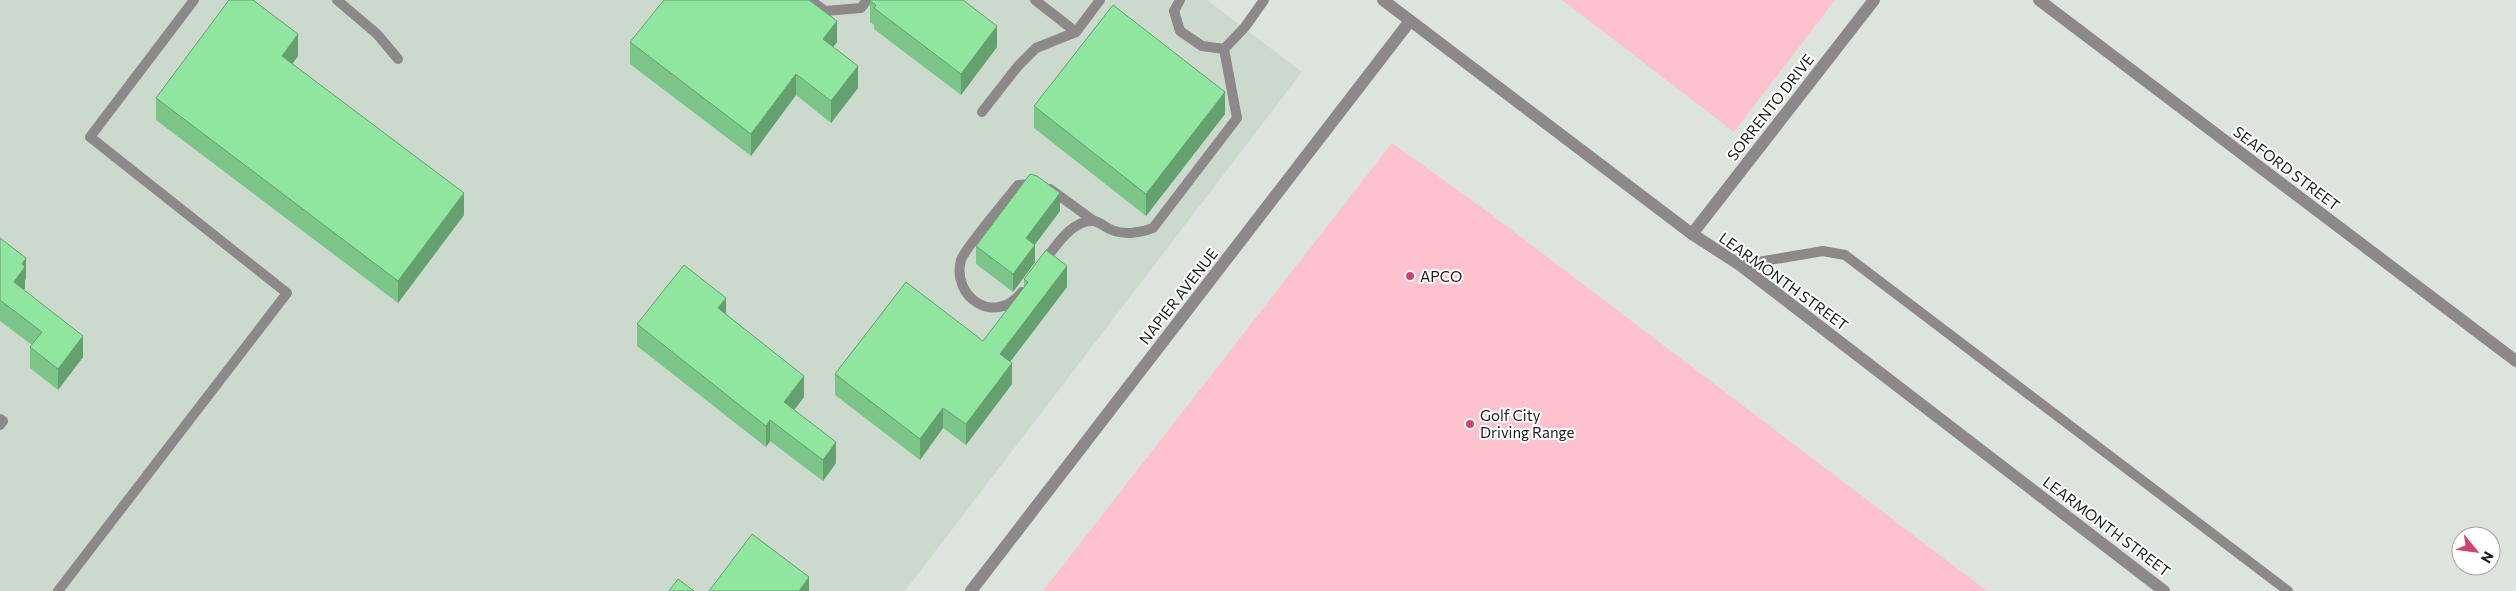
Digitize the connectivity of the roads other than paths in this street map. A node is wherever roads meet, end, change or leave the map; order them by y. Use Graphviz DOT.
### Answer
graph roads {
  1 [pos="194,0"];
  2 [pos="336,0"];
  3 [pos="810,0"];
  4 [pos="867,0"];
  5 [pos="1035,0"];
  6 [pos="1100,0"];
  7 [pos="1180,0"];
  8 [pos="1264,0"];
  9 [pos="1383,0"];
  10 [pos="1874,0"];
  11 [pos="2039,0"];
  12 [pos="1410,21"];
  13 [pos="1076,32"];
  14 [pos="1224,49"];
  15 [pos="398,59"];
  16 [pos="982,112"];
  17 [pos="1094,221"];
  18 [pos="1692,234"];
  19 [pos="1740,265"];
  20 [pos="1037,270"];
  21 [pos="1027,285"];
  22 [pos="2516,361"];
  23 [pos="0,419"];
  24 [pos="0,425"];
  25 [pos="58,591"];
  26 [pos="971,591"];
  27 [pos="2164,591"];
  28 [pos="2288,591"];
  1 -- 25 [label="lane"];
  2 -- 15 [label="lane"];
  3 -- 4 [label="lane"];
  5 -- 13 [label="lane"];
  6 -- 13 [label="lane"];
  7 -- 14 [label="lane"];
  8 -- 14 [label="lane"];
  9 -- 12 [label="street, LEARMONTH STREET"];
  10 -- 18 [label="street, SORRENTO DRIVE"];
  11 -- 22 [label="street, SEAFORD STREET"];
  12 -- 18 [label="street, LEARMONTH STREET"];
  12 -- 26 [label="street, NAPIER AVENUE"];
  13 -- 16 [label="lane"];
  14 -- 17 [label="lane"];
  17 -- 20 [label="lane"];
  17 -- 21 [label="lane"];
  18 -- 19 [label="street, LEARMONTH STREET"];
  19 -- 27 [label="street, LEARMONTH STREET"];
  19 -- 28 [label="lane"];
  23 -- 24 [label="lane"];
}
